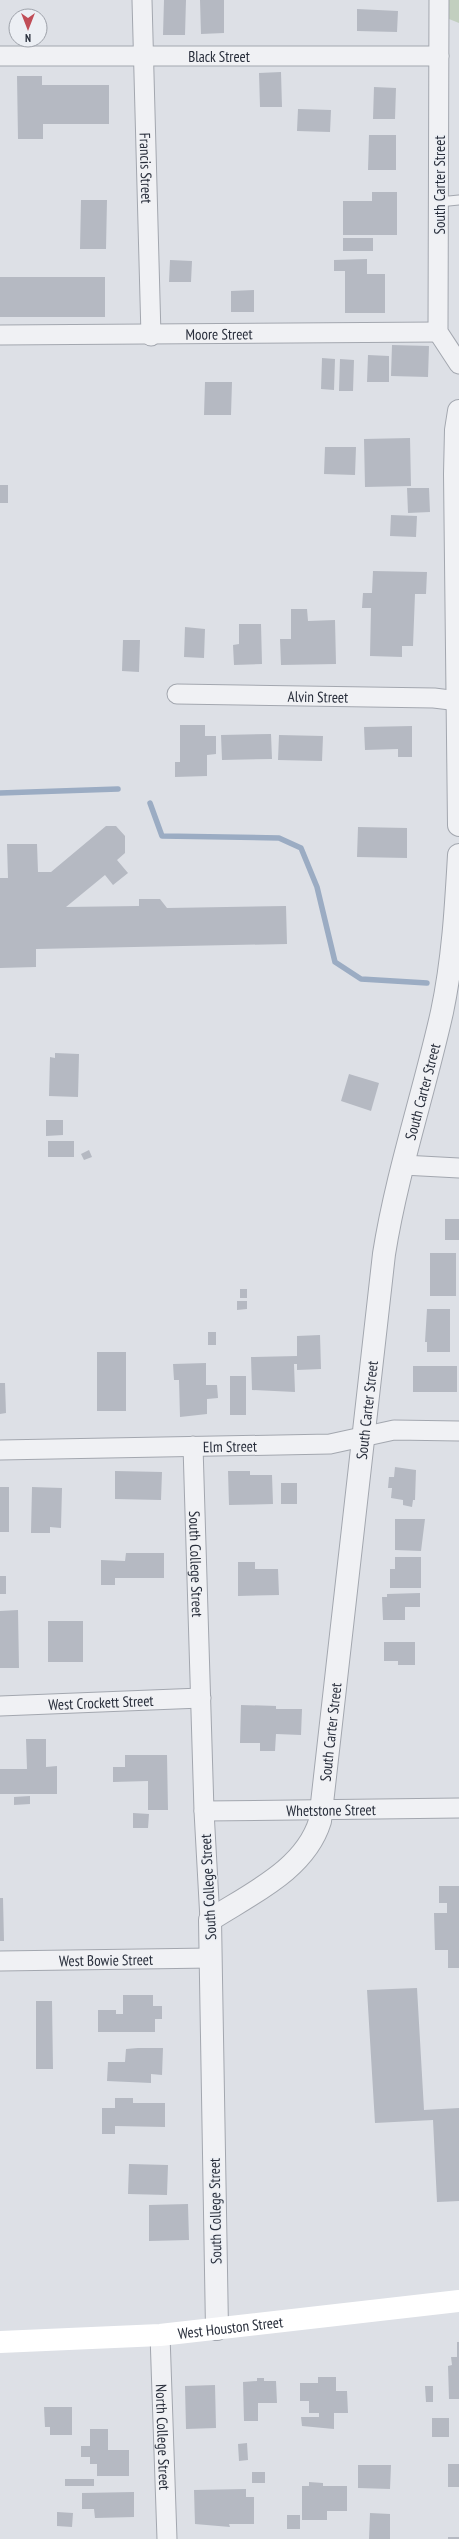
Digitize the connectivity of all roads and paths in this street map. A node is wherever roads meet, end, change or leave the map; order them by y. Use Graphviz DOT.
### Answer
graph roads {
  1 [pos="142,0"];
  2 [pos="439,0"];
  3 [pos="142,54"];
  4 [pos="0,56"];
  5 [pos="439,56"];
  6 [pos="459,200"];
  7 [pos="438,202"];
  8 [pos="438,332"];
  9 [pos="0,335"];
  10 [pos="151,336"];
  11 [pos="459,364"];
  12 [pos="459,411"];
  13 [pos="457,474"];
  14 [pos="178,694"];
  15 [pos="459,701"];
  16 [pos="459,825"];
  17 [pos="459,855"];
  18 [pos="455,964"];
  19 [pos="402,1165"];
  20 [pos="459,1168"];
  21 [pos="459,1430"];
  22 [pos="362,1438"];
  23 [pos="193,1446"];
  24 [pos="0,1450"];
  25 [pos="201,1698"];
  26 [pos="0,1706"];
  27 [pos="459,1808"];
  28 [pos="321,1809"];
  29 [pos="204,1811"];
  30 [pos="210,1920"];
  31 [pos="211,1958"];
  32 [pos="0,1961"];
  33 [pos="459,2301"];
  34 [pos="217,2329"];
  35 [pos="160,2335"];
  36 [pos="0,2342"];
  37 [pos="167,2539"];
  1 -- 3 [label="street, Francis Street"];
  2 -- 5 [label="street, South Carter Street"];
  3 -- 4 [label="street, Black Street"];
  3 -- 5 [label="street, Black Street"];
  3 -- 10 [label="street, Francis Street"];
  5 -- 7 [label="street, South Carter Street"];
  6 -- 7 [label="lane"];
  7 -- 8 [label="street, South Carter Street"];
  8 -- 10 [label="street, Moore Street"];
  8 -- 11 [label="street"];
  9 -- 10 [label="street, Moore Street"];
  12 -- 13 [label="street"];
  13 -- 15 [label="street"];
  14 -- 15 [label="street, Alvin Street"];
  15 -- 16 [label="street"];
  17 -- 18 [label="street, South Carter Street"];
  18 -- 19 [label="street, South Carter Street"];
  19 -- 20 [label="street"];
  19 -- 22 [label="street, South Carter Street"];
  21 -- 22 [label="street, Elm Street"];
  22 -- 23 [label="street, Elm Street"];
  22 -- 28 [label="street, South Carter Street"];
  23 -- 24 [label="street, Elm Street"];
  23 -- 25 [label="street, South College Street"];
  25 -- 26 [label="street, West Crockett Street"];
  25 -- 29 [label="street, South College Street"];
  27 -- 28 [label="street, Whetstone Street"];
  28 -- 29 [label="street, Whetstone Street"];
  28 -- 30 [label="street, South Carter Street"];
  29 -- 30 [label="street, South College Street"];
  30 -- 31 [label="street, South College Street"];
  31 -- 32 [label="street, West Bowie Street"];
  31 -- 34 [label="street, South College Street"];
  33 -- 34 [label="main road, West Houston Street"];
  34 -- 35 [label="main road, West Houston Street"];
  35 -- 36 [label="main road, West Houston Street"];
  35 -- 37 [label="street, North College Street"];
}
